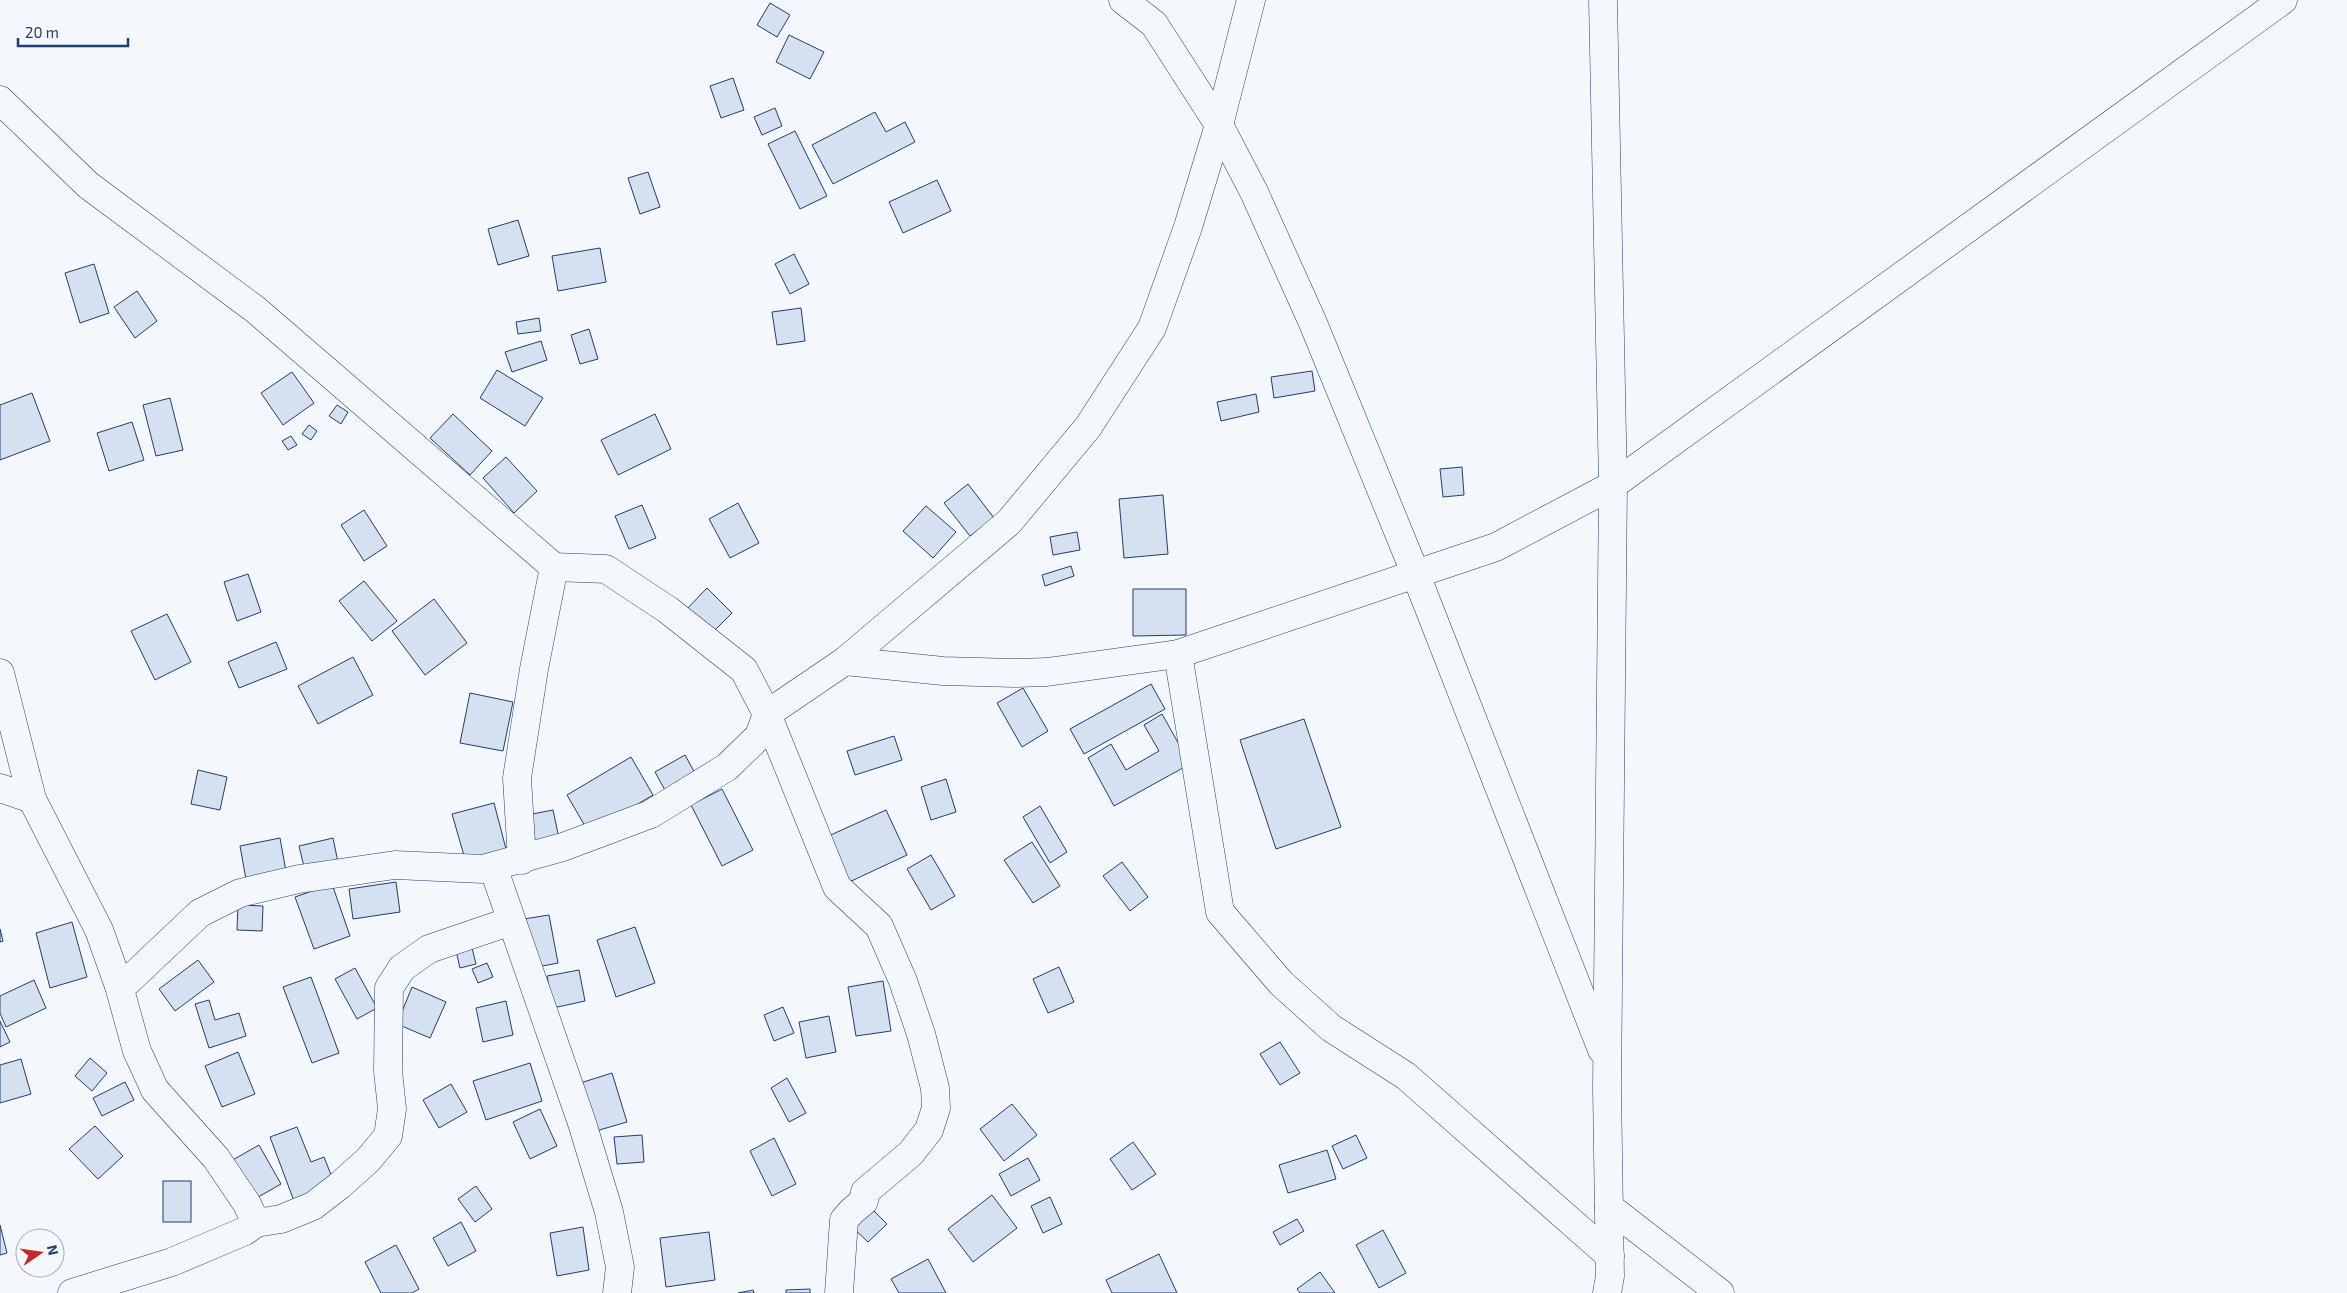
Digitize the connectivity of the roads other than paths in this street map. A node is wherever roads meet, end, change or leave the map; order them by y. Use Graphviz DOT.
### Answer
graph roads {
  1 [pos="1123,0"];
  2 [pos="1251,0"];
  3 [pos="1603,0"];
  4 [pos="2283,0"];
  5 [pos="0,100"];
  6 [pos="1218,125"];
  7 [pos="1613,485"];
  8 [pos="554,567"];
  9 [pos="1416,575"];
  10 [pos="1178,654"];
  11 [pos="845,661"];
  12 [pos="0,673"];
  13 [pos="767,714"];
  14 [pos="0,788"];
  15 [pos="32,799"];
  16 [pos="522,860"];
  17 [pos="493,867"];
  18 [pos="511,921"];
  19 [pos="119,986"];
  20 [pos="1607,1063"];
  21 [pos="1608,1208"];
  22 [pos="256,1222"];
  23 [pos="1610,1256"];
  24 [pos="72,1293"];
  25 [pos="617,1293"];
  26 [pos="839,1293"];
  27 [pos="1607,1293"];
  28 [pos="1720,1293"];
  1 -- 6 [label="street"];
  2 -- 6 [label="street"];
  3 -- 7 [label="street"];
  4 -- 7 [label="street"];
  5 -- 8 [label="street"];
  6 -- 9 [label="street"];
  6 -- 11 [label="street"];
  7 -- 9 [label="street"];
  7 -- 20 [label="street"];
  8 -- 13 [label="street"];
  8 -- 16 [label="street"];
  9 -- 10 [label="street"];
  9 -- 20 [label="street"];
  10 -- 11 [label="street"];
  10 -- 23 [label="street"];
  11 -- 13 [label="street"];
  12 -- 15 [label="street"];
  13 -- 16 [label="street"];
  13 -- 26 [label="street"];
  14 -- 15 [label="street"];
  15 -- 19 [label="street"];
  16 -- 17 [label="street"];
  17 -- 18 [label="street"];
  17 -- 19 [label="street"];
  18 -- 22 [label="street"];
  18 -- 25 [label="street"];
  19 -- 22 [label="street"];
  20 -- 21 [label="street"];
  21 -- 23 [label="street"];
  21 -- 28 [label="street"];
  22 -- 24 [label="street"];
  23 -- 27 [label="street"];
}
